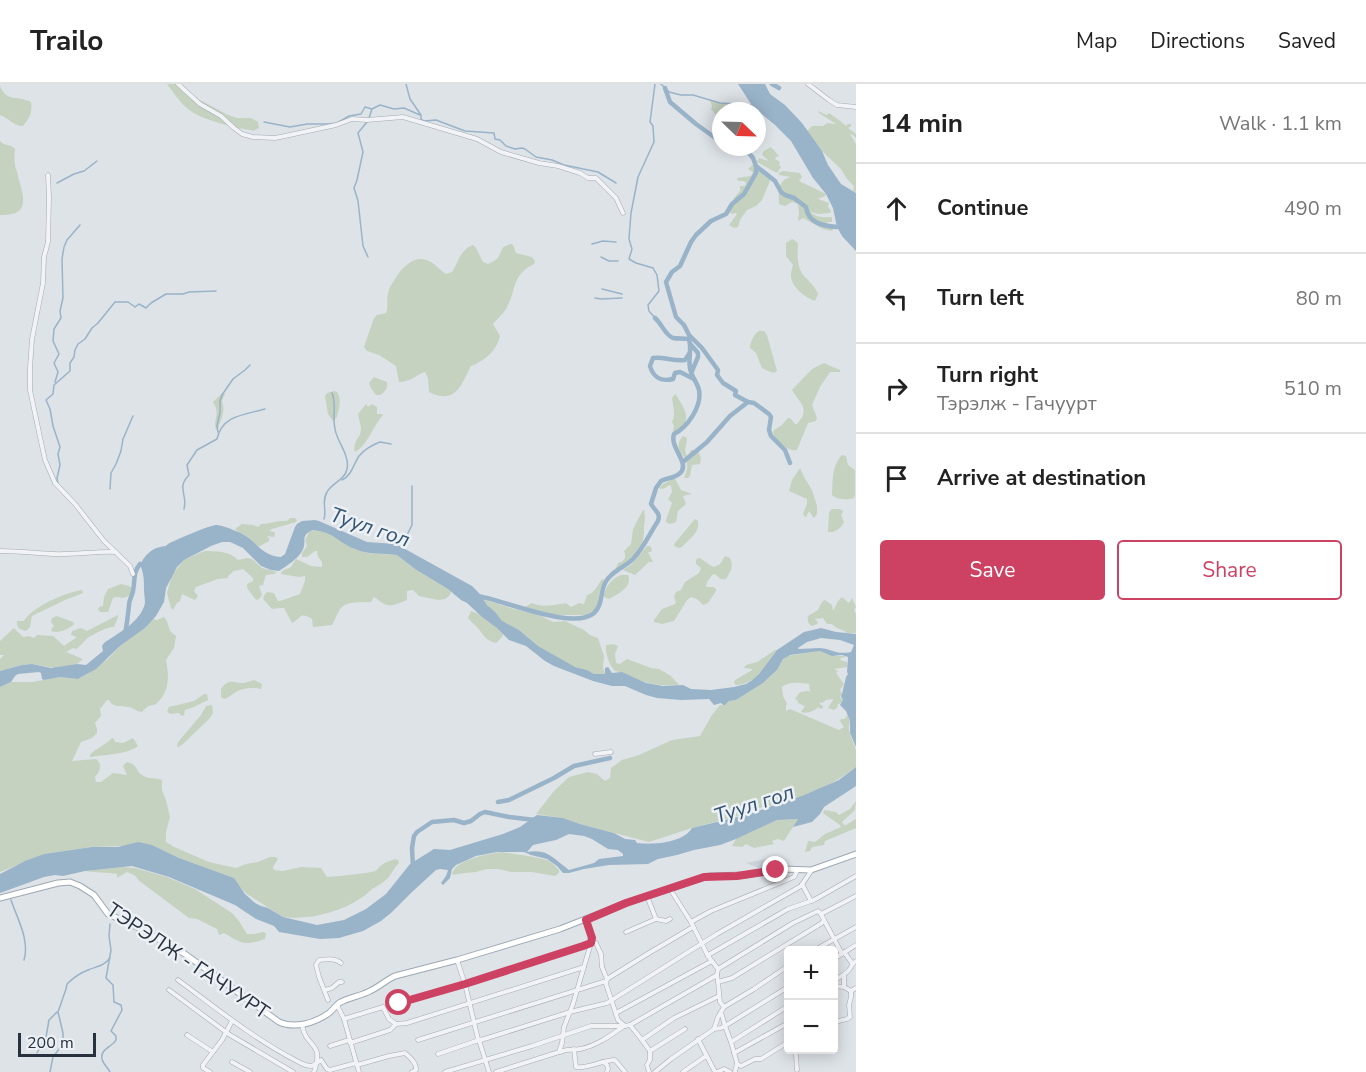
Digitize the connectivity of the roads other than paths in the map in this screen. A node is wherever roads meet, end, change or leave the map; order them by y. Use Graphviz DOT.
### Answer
graph roads {
  1 [pos="178,84"];
  2 [pos="808,84"];
  3 [pos="856,107"];
  4 [pos="48,175"];
  5 [pos="623,213"];
  6 [pos="0,551"];
  7 [pos="117,552"];
  8 [pos="133,574"];
  9 [pos="611,752"];
  10 [pos="596,754"];
  11 [pos="856,854"];
  12 [pos="811,870"];
  13 [pos="797,871"];
  14 [pos="856,876"];
  15 [pos="802,884"];
  16 [pos="670,889"];
  17 [pos="647,896"];
  18 [pos="856,896"];
  19 [pos="0,898"];
  20 [pos="811,901"];
  21 [pos="821,915"];
  22 [pos="656,919"];
  23 [pos="670,919"];
  24 [pos="586,920"];
  25 [pos="824,920"];
  26 [pos="691,922"];
  27 [pos="693,927"];
  28 [pos="856,927"];
  29 [pos="626,932"];
  30 [pos="833,939"];
  31 [pos="591,943"];
  32 [pos="702,944"];
  33 [pos="856,945"];
  34 [pos="822,946"];
  35 [pos="843,953"];
  36 [pos="708,956"];
  37 [pos="838,956"];
  38 [pos="457,960"];
  39 [pos="712,962"];
  40 [pos="854,962"];
  41 [pos="341,963"];
  42 [pos="584,966"];
  43 [pos="718,969"];
  44 [pos="784,969"];
  45 [pos="717,975"];
  46 [pos="844,975"];
  47 [pos="838,979"];
  48 [pos="178,980"];
  49 [pos="607,980"];
  50 [pos="342,982"];
  51 [pos="718,982"];
  52 [pos="465,984"];
  53 [pos="838,987"];
  54 [pos="844,987"];
  55 [pos="856,988"];
  56 [pos="170,990"];
  57 [pos="325,990"];
  58 [pos="784,990"];
  59 [pos="577,991"];
  60 [pos="851,991"];
  61 [pos="719,996"];
  62 [pos="328,1000"];
  63 [pos="612,1000"];
  64 [pos="469,1003"];
  65 [pos="398,1004"];
  66 [pos="337,1005"];
  67 [pos="722,1009"];
  68 [pos="784,1009"];
  69 [pos="570,1012"];
  70 [pos="616,1013"];
  71 [pos="344,1019"];
  72 [pos="232,1020"];
  73 [pos="838,1021"];
  74 [pos="474,1022"];
  75 [pos="302,1024"];
  76 [pos="396,1024"];
  77 [pos="630,1025"];
  78 [pos="625,1026"];
  79 [pos="725,1026"];
  80 [pos="784,1026"];
  81 [pos="684,1029"];
  82 [pos="714,1029"];
  83 [pos="227,1033"];
  84 [pos="187,1035"];
  85 [pos="563,1035"];
  86 [pos="698,1039"];
  87 [pos="418,1040"];
  88 [pos="479,1040"];
  89 [pos="642,1040"];
  90 [pos="350,1041"];
  91 [pos="731,1042"];
  92 [pos="784,1045"];
  93 [pos="330,1046"];
  94 [pos="574,1049"];
  95 [pos="213,1052"];
  96 [pos="559,1052"];
  97 [pos="650,1052"];
  98 [pos="734,1053"];
  99 [pos="438,1054"];
  100 [pos="795,1054"];
  101 [pos="706,1056"];
  102 [pos="486,1059"];
  103 [pos="232,1062"];
  104 [pos="603,1062"];
  105 [pos="317,1063"];
  106 [pos="357,1064"];
  107 [pos="737,1064"];
  108 [pos="620,1066"];
  109 [pos="797,1070"];
  110 [pos="210,1072"];
  111 [pos="250,1072"];
  112 [pos="293,1072"];
  113 [pos="314,1072"];
  114 [pos="359,1072"];
  115 [pos="412,1072"];
  116 [pos="445,1072"];
  117 [pos="489,1072"];
  118 [pos="496,1072"];
  119 [pos="609,1072"];
  120 [pos="625,1072"];
  121 [pos="649,1072"];
  122 [pos="655,1072"];
  123 [pos="683,1072"];
  124 [pos="716,1072"];
  125 [pos="732,1072"];
  1 -- 5 [label="street"];
  2 -- 3 [label="street"];
  4 -- 7 [label="street"];
  6 -- 7 [label="street"];
  7 -- 8 [label="street"];
  9 -- 10 [label="street"];
  11 -- 12 [label="main road"];
  12 -- 13 [label="main road"];
  12 -- 15 [label="street"];
  13 -- 16 [label="main road"];
  13 -- 26 [label="street"];
  14 -- 20 [label="street"];
  15 -- 20 [label="street"];
  15 -- 32 [label="street"];
  16 -- 17 [label="main road"];
  16 -- 26 [label="street"];
  17 -- 22 [label="street"];
  17 -- 24 [label="main road"];
  18 -- 21 [label="street"];
  19 -- 75 [label="main road, ТЭРЭЛЖ - ГАЧУУРТ"];
  20 -- 36 [label="street"];
  21 -- 25 [label="street"];
  21 -- 43 [label="street"];
  22 -- 23 [label="street"];
  22 -- 29 [label="street"];
  24 -- 31 [label="street"];
  24 -- 38 [label="main road"];
  25 -- 30 [label="street"];
  25 -- 51 [label="street"];
  26 -- 27 [label="street"];
  27 -- 32 [label="street"];
  27 -- 49 [label="street"];
  28 -- 30 [label="street"];
  30 -- 34 [label="street"];
  30 -- 35 [label="street"];
  31 -- 42 [label="street"];
  31 -- 49 [label="street"];
  31 -- 52 [label="street"];
  32 -- 36 [label="street"];
  32 -- 63 [label="street"];
  33 -- 35 [label="street"];
  35 -- 37 [label="street"];
  35 -- 40 [label="street"];
  36 -- 39 [label="street"];
  38 -- 52 [label="street"];
  38 -- 66 [label="main road"];
  39 -- 43 [label="street"];
  39 -- 70 [label="street"];
  40 -- 46 [label="street"];
  41 -- 57 [label="street"];
  42 -- 59 [label="street"];
  42 -- 64 [label="street"];
  43 -- 45 [label="street"];
  44 -- 67 [label="street"];
  45 -- 51 [label="street"];
  45 -- 77 [label="street"];
  46 -- 47 [label="street"];
  46 -- 54 [label="street"];
  48 -- 72 [label="street"];
  49 -- 59 [label="street"];
  49 -- 63 [label="street"];
  50 -- 57 [label="street"];
  51 -- 61 [label="street"];
  52 -- 64 [label="street"];
  52 -- 65 [label="street"];
  53 -- 54 [label="street"];
  54 -- 60 [label="street"];
  55 -- 60 [label="street"];
  56 -- 83 [label="street"];
  57 -- 62 [label="street"];
  58 -- 79 [label="street"];
  59 -- 69 [label="street"];
  59 -- 74 [label="street"];
  60 -- 73 [label="street"];
  61 -- 67 [label="street"];
  61 -- 89 [label="street"];
  63 -- 69 [label="street"];
  63 -- 70 [label="street"];
  64 -- 74 [label="street"];
  64 -- 76 [label="street"];
  66 -- 71 [label="street"];
  66 -- 75 [label="main road"];
  67 -- 79 [label="street"];
  67 -- 82 [label="street"];
  68 -- 91 [label="street"];
  69 -- 85 [label="street"];
  69 -- 88 [label="street"];
  70 -- 78 [label="street"];
  71 -- 76 [label="street"];
  71 -- 90 [label="street"];
  72 -- 83 [label="street"];
  72 -- 105 [label="street"];
  74 -- 87 [label="street"];
  74 -- 88 [label="street"];
  75 -- 105 [label="street"];
  76 -- 90 [label="street"];
  77 -- 78 [label="street"];
  77 -- 89 [label="street"];
  78 -- 85 [label="street"];
  78 -- 94 [label="street"];
  79 -- 82 [label="street"];
  79 -- 91 [label="street"];
  80 -- 98 [label="street"];
  81 -- 97 [label="street"];
  82 -- 86 [label="street"];
  83 -- 95 [label="street"];
  83 -- 112 [label="street"];
  84 -- 95 [label="street"];
  85 -- 96 [label="street"];
  85 -- 102 [label="street"];
  86 -- 101 [label="street"];
  86 -- 122 [label="street"];
  88 -- 99 [label="street"];
  88 -- 102 [label="street"];
  89 -- 97 [label="street"];
  90 -- 93 [label="street"];
  90 -- 106 [label="street"];
  91 -- 98 [label="street"];
  92 -- 107 [label="street"];
  94 -- 96 [label="street"];
  94 -- 104 [label="street"];
  95 -- 110 [label="street"];
  96 -- 118 [label="street"];
  97 -- 121 [label="street"];
  98 -- 107 [label="street"];
  100 -- 109 [label="street"];
  101 -- 123 [label="street"];
  101 -- 124 [label="street"];
  102 -- 116 [label="street"];
  102 -- 117 [label="street"];
  103 -- 111 [label="street"];
  104 -- 108 [label="street"];
  104 -- 119 [label="street"];
  105 -- 106 [label="street"];
  105 -- 113 [label="street"];
  106 -- 114 [label="street"];
  106 -- 115 [label="street"];
  107 -- 125 [label="street"];
  108 -- 119 [label="street"];
  108 -- 120 [label="street"];
  124 -- 125 [label="street"];
}
